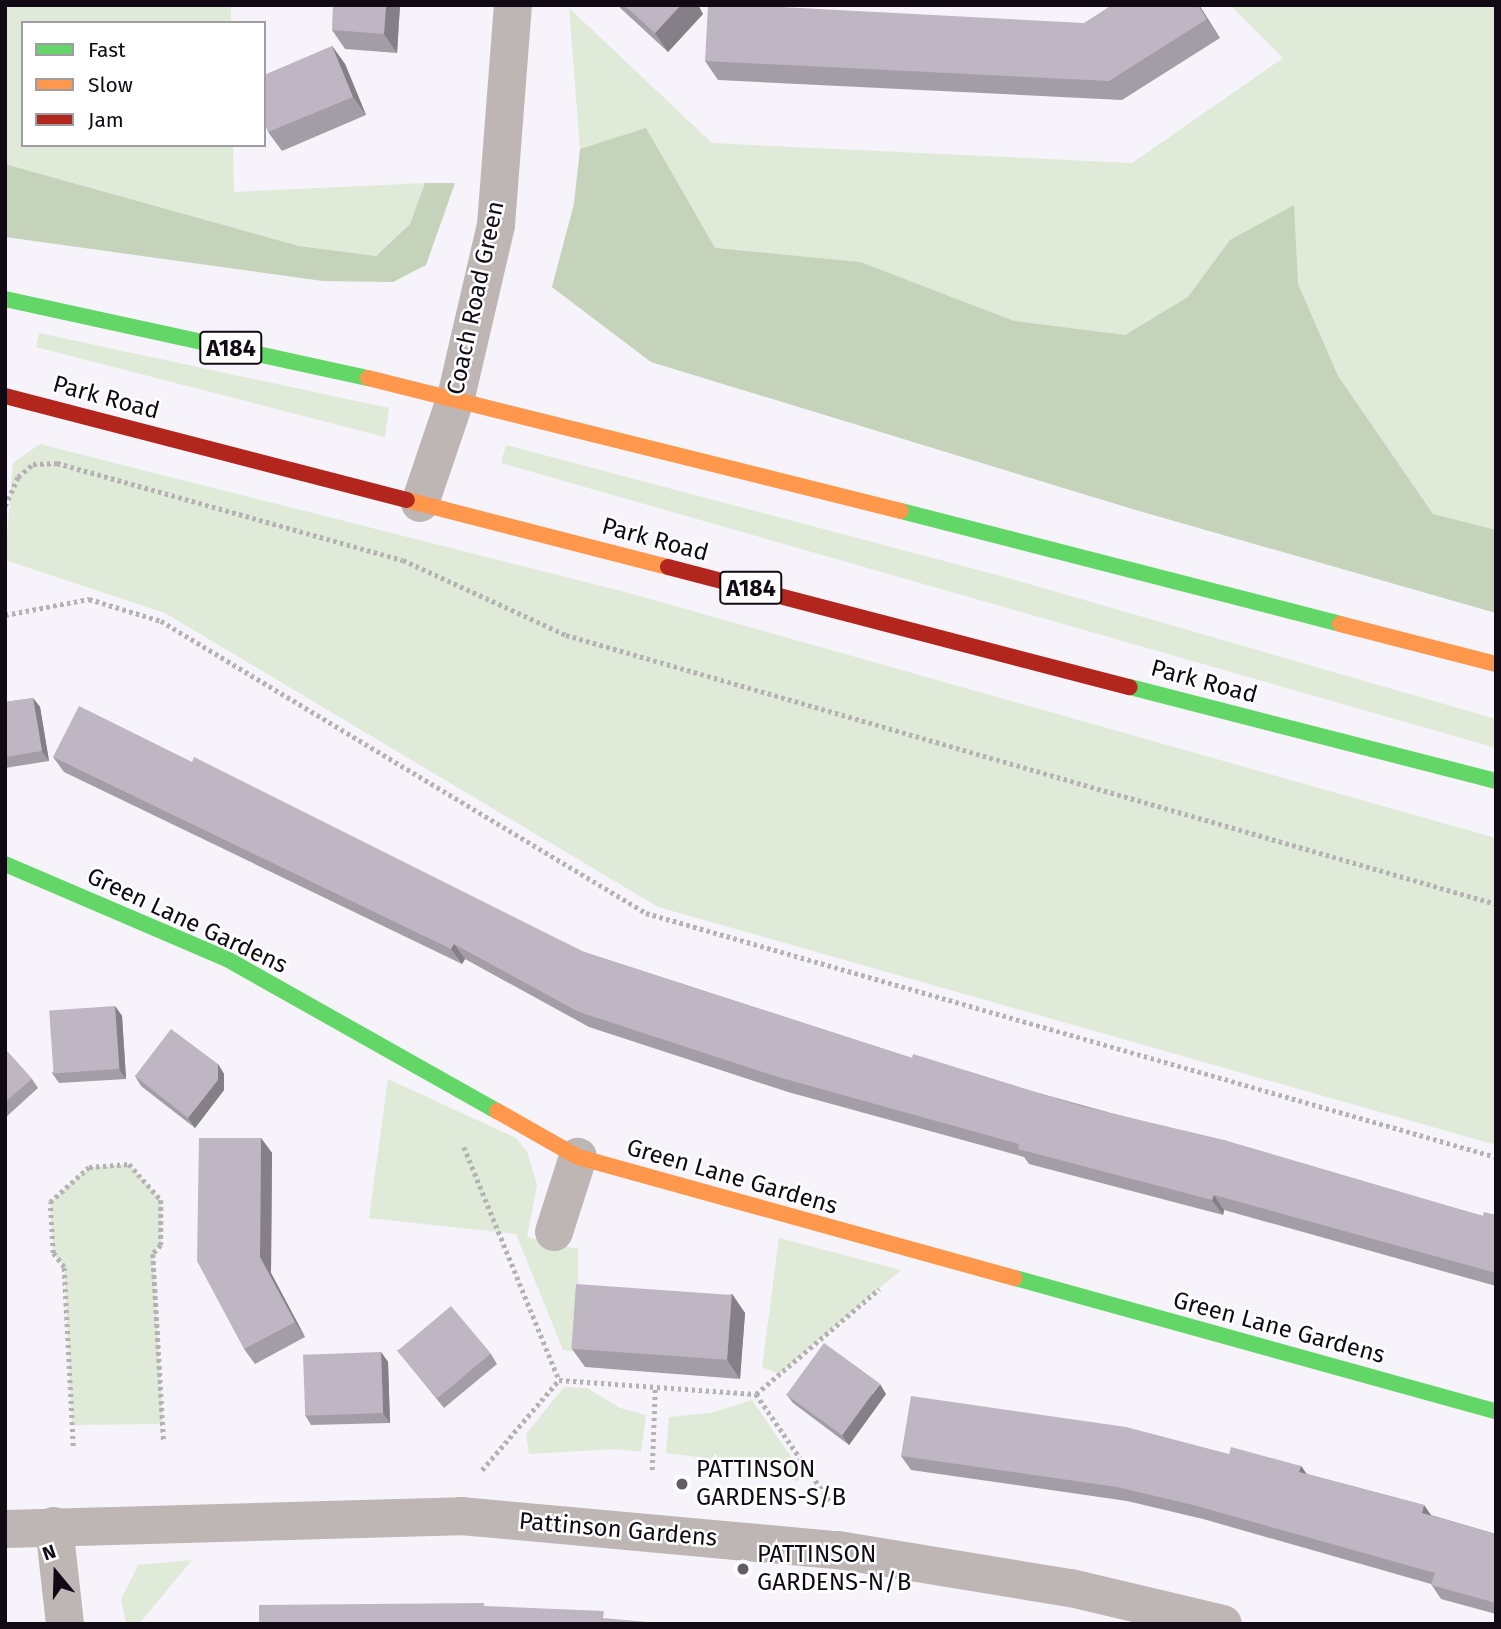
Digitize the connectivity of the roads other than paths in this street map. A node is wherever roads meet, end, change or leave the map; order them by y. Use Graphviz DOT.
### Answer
graph roads {
  1 [pos="513,5"];
  2 [pos="5,299"];
  3 [pos="5,396"];
  4 [pos="456,397"];
  5 [pos="421,503"];
  6 [pos="1496,664"];
  7 [pos="1496,781"];
  8 [pos="5,864"];
  9 [pos="578,1157"];
  10 [pos="554,1232"];
  11 [pos="1496,1411"];
  12 [pos="54,1526"];
  13 [pos="5,1529"];
  14 [pos="65,1624"];
  15 [pos="1223,1624"];
  1 -- 4 [label="street, Coach Road Green"];
  2 -- 4 [label="main road, A184"];
  3 -- 5 [label="main road, Park Road / A184"];
  4 -- 5 [label="street, Coach Road Green"];
  4 -- 6 [label="main road, A184"];
  5 -- 7 [label="main road, Park Road / A184"];
  8 -- 9 [label="main road, Green Lane Gardens"];
  9 -- 10 [label="street"];
  9 -- 11 [label="main road, Green Lane Gardens"];
  12 -- 13 [label="street, Pattinson Gardens"];
  12 -- 14 [label="street"];
  12 -- 15 [label="street, Pattinson Gardens"];
}
